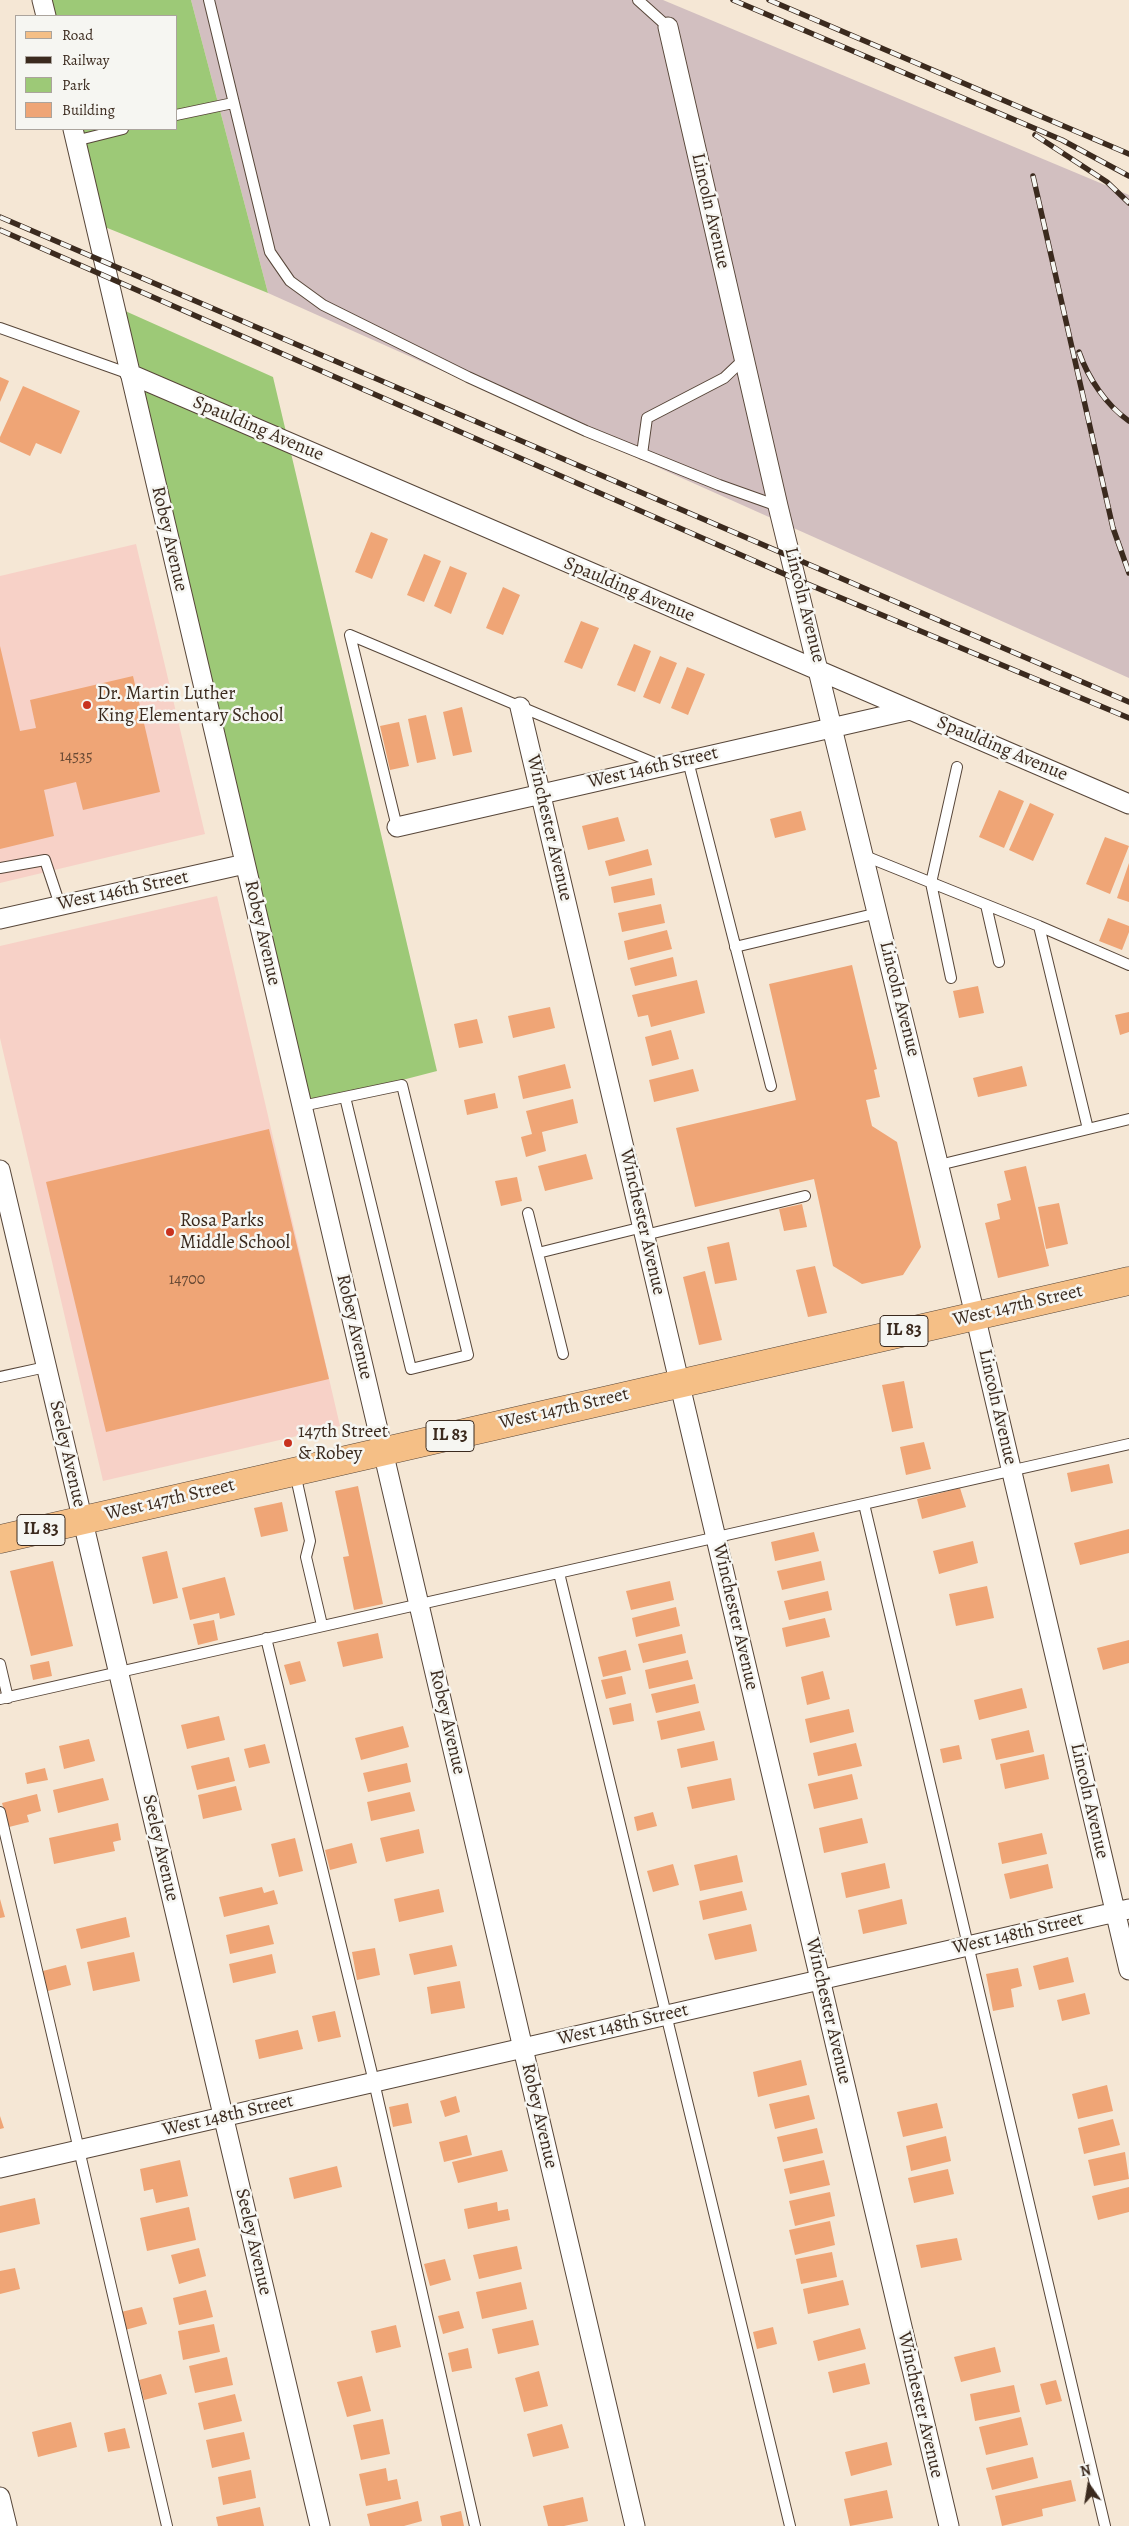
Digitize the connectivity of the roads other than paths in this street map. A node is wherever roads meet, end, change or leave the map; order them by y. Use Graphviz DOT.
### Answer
graph roads {
  1 [pos="42,0"];
  2 [pos="209,0"];
  3 [pos="638,0"];
  4 [pos="46,15"];
  5 [pos="668,27"];
  6 [pos="233,103"];
  7 [pos="178,115"];
  8 [pos="115,130"];
  9 [pos="74,135"];
  10 [pos="0,328"];
  11 [pos="744,359"];
  12 [pos="130,374"];
  13 [pos="642,454"];
  14 [pos="778,506"];
  15 [pos="820,673"];
  16 [pos="520,707"];
  17 [pos="910,710"];
  18 [pos="834,727"];
  19 [pos="688,761"];
  20 [pos="662,766"];
  21 [pos="957,767"];
  22 [pos="541,794"];
  23 [pos="1129,804"];
  24 [pos="397,827"];
  25 [pos="865,856"];
  26 [pos="246,864"];
  27 [pos="0,868"];
  28 [pos="931,883"];
  29 [pos="60,905"];
  30 [pos="986,905"];
  31 [pos="878,913"];
  32 [pos="0,918"];
  33 [pos="1039,926"];
  34 [pos="735,947"];
  35 [pos="999,962"];
  36 [pos="1129,965"];
  37 [pos="951,978"];
  38 [pos="771,1086"];
  39 [pos="345,1097"];
  40 [pos="302,1106"];
  41 [pos="1129,1120"];
  42 [pos="1088,1129"];
  43 [pos="939,1165"];
  44 [pos="0,1170"];
  45 [pos="805,1196"];
  46 [pos="528,1213"];
  47 [pos="644,1231"];
  48 [pos="538,1253"];
  49 [pos="1129,1281"];
  50 [pos="976,1315"];
  51 [pos="563,1354"];
  52 [pos="46,1367"];
  53 [pos="0,1377"];
  54 [pos="679,1382"];
  55 [pos="1129,1444"];
  56 [pos="384,1451"];
  57 [pos="1012,1470"];
  58 [pos="294,1472"];
  59 [pos="864,1504"];
  60 [pos="83,1520"];
  61 [pos="716,1538"];
  62 [pos="0,1539"];
  63 [pos="559,1573"];
  64 [pos="420,1604"];
  65 [pos="322,1625"];
  66 [pos="266,1638"];
  67 [pos="0,1664"];
  68 [pos="119,1673"];
  69 [pos="4,1698"];
  70 [pos="0,1812"];
  71 [pos="1122,1911"];
  72 [pos="968,1946"];
  73 [pos="1129,1970"];
  74 [pos="820,1980"];
  75 [pos="667,2015"];
  76 [pos="523,2048"];
  77 [pos="374,2082"];
  78 [pos="223,2117"];
  79 [pos="79,2150"];
  80 [pos="0,2168"];
  81 [pos="0,2497"];
  82 [pos="7,2526"];
  83 [pos="167,2526"];
  84 [pos="320,2526"];
  85 [pos="475,2526"];
  86 [pos="635,2526"];
  87 [pos="790,2526"];
  88 [pos="949,2526"];
  89 [pos="1105,2526"];
  1 -- 4 [label="street"];
  2 -- 6 [label="lane"];
  3 -- 5 [label="lane"];
  5 -- 11 [label="street, Lincoln Avenue"];
  6 -- 7 [label="lane"];
  6 -- 13 [label="lane"];
  8 -- 9 [label="lane"];
  9 -- 12 [label="street, Robey Avenue"];
  10 -- 12 [label="lane"];
  11 -- 13 [label="lane"];
  11 -- 14 [label="street, Lincoln Avenue"];
  12 -- 15 [label="street, Spaulding Avenue"];
  12 -- 26 [label="street, Robey Avenue"];
  13 -- 14 [label="lane"];
  14 -- 15 [label="street, Lincoln Avenue"];
  15 -- 17 [label="street, Spaulding Avenue"];
  15 -- 18 [label="street, Lincoln Avenue"];
  16 -- 20 [label="lane"];
  16 -- 22 [label="street, Winchester Avenue"];
  16 -- 24 [label="lane"];
  17 -- 18 [label="street, West 146th Street"];
  17 -- 23 [label="street, Spaulding Avenue"];
  18 -- 19 [label="street, West 146th Street"];
  18 -- 25 [label="street, Lincoln Avenue"];
  19 -- 20 [label="street, West 146th Street"];
  19 -- 34 [label="lane"];
  20 -- 22 [label="street, West 146th Street"];
  21 -- 28 [label="lane"];
  22 -- 24 [label="street, West 146th Street"];
  22 -- 47 [label="street, Winchester Avenue"];
  25 -- 28 [label="lane"];
  25 -- 31 [label="street, Lincoln Avenue"];
  26 -- 29 [label="street, West 146th Street"];
  26 -- 40 [label="street, Robey Avenue"];
  27 -- 29 [label="lane"];
  28 -- 30 [label="lane"];
  28 -- 37 [label="lane"];
  29 -- 32 [label="street, West 146th Street"];
  30 -- 33 [label="lane"];
  30 -- 35 [label="lane"];
  31 -- 34 [label="lane"];
  31 -- 43 [label="street, Lincoln Avenue"];
  33 -- 36 [label="lane"];
  33 -- 42 [label="lane"];
  34 -- 38 [label="lane"];
  39 -- 39 [label="lane"];
  39 -- 40 [label="lane"];
  40 -- 56 [label="street, Robey Avenue"];
  41 -- 42 [label="lane"];
  42 -- 43 [label="lane"];
  43 -- 50 [label="street, Lincoln Avenue"];
  44 -- 52 [label="street, Seeley Avenue"];
  45 -- 47 [label="lane"];
  46 -- 48 [label="lane"];
  47 -- 48 [label="lane"];
  47 -- 54 [label="street, Winchester Avenue"];
  48 -- 51 [label="lane"];
  49 -- 50 [label="main road, West 147th Street / IL 83"];
  50 -- 54 [label="main road, West 147th Street / IL 83"];
  50 -- 57 [label="street, Lincoln Avenue"];
  52 -- 53 [label="lane"];
  52 -- 60 [label="street, Seeley Avenue"];
  54 -- 56 [label="main road, West 147th Street / IL 83"];
  54 -- 61 [label="street, Winchester Avenue"];
  55 -- 57 [label="lane"];
  56 -- 58 [label="main road, West 147th Street / IL 83"];
  56 -- 64 [label="street, Robey Avenue"];
  57 -- 59 [label="lane"];
  57 -- 71 [label="street, Lincoln Avenue"];
  58 -- 60 [label="main road, West 147th Street / IL 83"];
  58 -- 65 [label="lane"];
  59 -- 61 [label="lane"];
  59 -- 72 [label="lane"];
  60 -- 62 [label="main road, West 147th Street / IL 83"];
  60 -- 68 [label="street, Seeley Avenue"];
  61 -- 63 [label="lane"];
  61 -- 74 [label="street, Winchester Avenue"];
  63 -- 64 [label="lane"];
  63 -- 75 [label="lane"];
  64 -- 65 [label="lane"];
  64 -- 76 [label="street, Robey Avenue"];
  65 -- 66 [label="lane"];
  66 -- 68 [label="lane"];
  66 -- 77 [label="lane"];
  67 -- 69 [label="lane"];
  68 -- 69 [label="lane"];
  68 -- 78 [label="street, Seeley Avenue"];
  70 -- 79 [label="lane"];
  71 -- 72 [label="street, West 148th Street"];
  71 -- 73 [label="street, Lincoln Avenue"];
  72 -- 74 [label="street, West 148th Street"];
  72 -- 89 [label="lane"];
  74 -- 75 [label="street, West 148th Street"];
  74 -- 88 [label="street, Winchester Avenue"];
  75 -- 76 [label="street, West 148th Street"];
  75 -- 87 [label="lane"];
  76 -- 77 [label="street, West 148th Street"];
  76 -- 86 [label="street, Robey Avenue"];
  77 -- 78 [label="street, West 148th Street"];
  77 -- 85 [label="lane"];
  78 -- 79 [label="street, West 148th Street"];
  78 -- 84 [label="street, Seeley Avenue"];
  79 -- 80 [label="street, West 148th Street"];
  79 -- 83 [label="lane"];
  81 -- 82 [label="street"];
}
